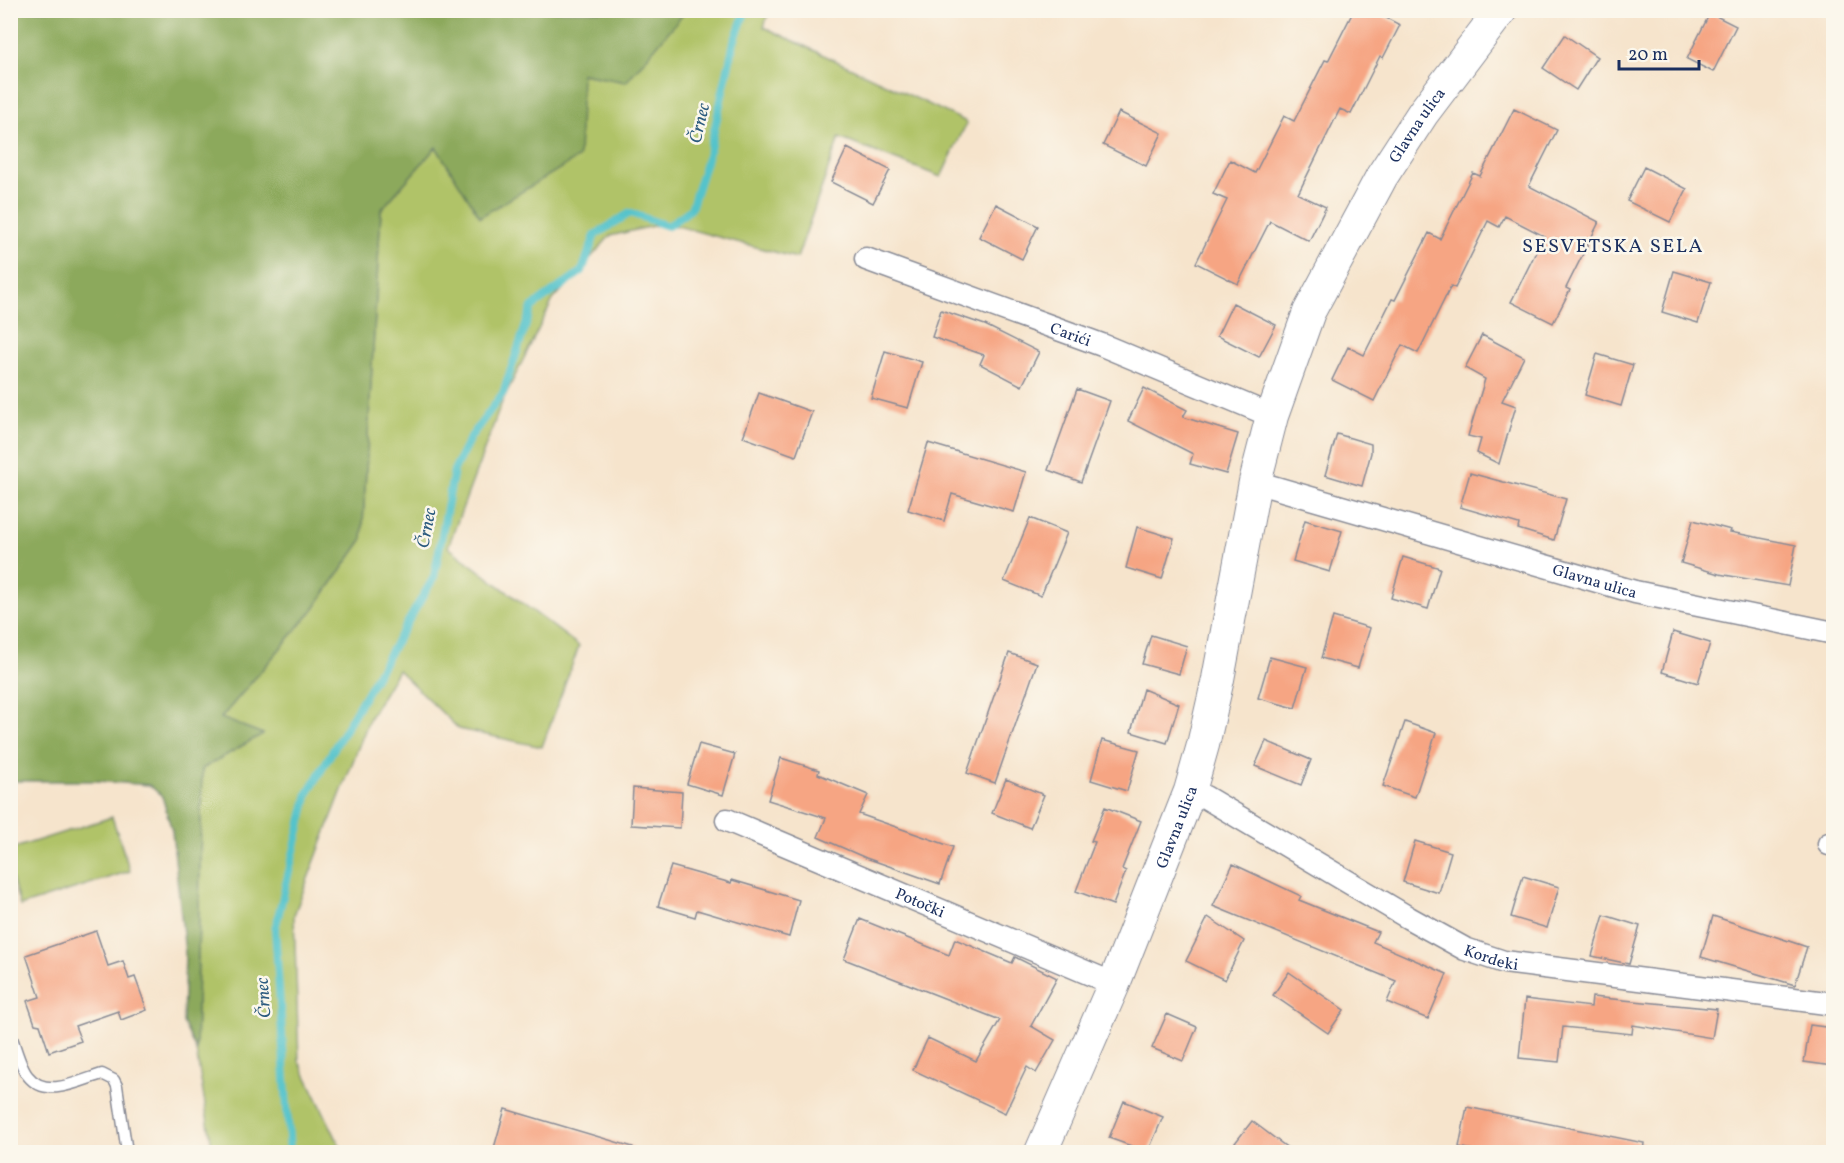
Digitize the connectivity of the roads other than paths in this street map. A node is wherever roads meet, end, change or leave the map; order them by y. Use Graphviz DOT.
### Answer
graph roads {
  1 [pos="1501,10"];
  2 [pos="866,260"];
  3 [pos="1272,416"];
  4 [pos="1255,482"];
  5 [pos="1833,633"];
  6 [pos="1190,791"];
  7 [pos="727,820"];
  8 [pos="1114,984"];
  9 [pos="1833,1004"];
  10 [pos="10,1033"];
  11 [pos="128,1152"];
  12 [pos="1041,1152"];
  1 -- 3 [label="street, Glavna ulica"];
  2 -- 3 [label="street, Carići"];
  3 -- 4 [label="street, Glavna ulica"];
  4 -- 5 [label="street, Glavna ulica"];
  4 -- 6 [label="street, Glavna ulica"];
  6 -- 8 [label="street, Glavna ulica"];
  6 -- 9 [label="street, Kordeki"];
  7 -- 8 [label="street, Potočki"];
  8 -- 12 [label="street, Glavna ulica"];
  10 -- 11 [label="lane"];
}
